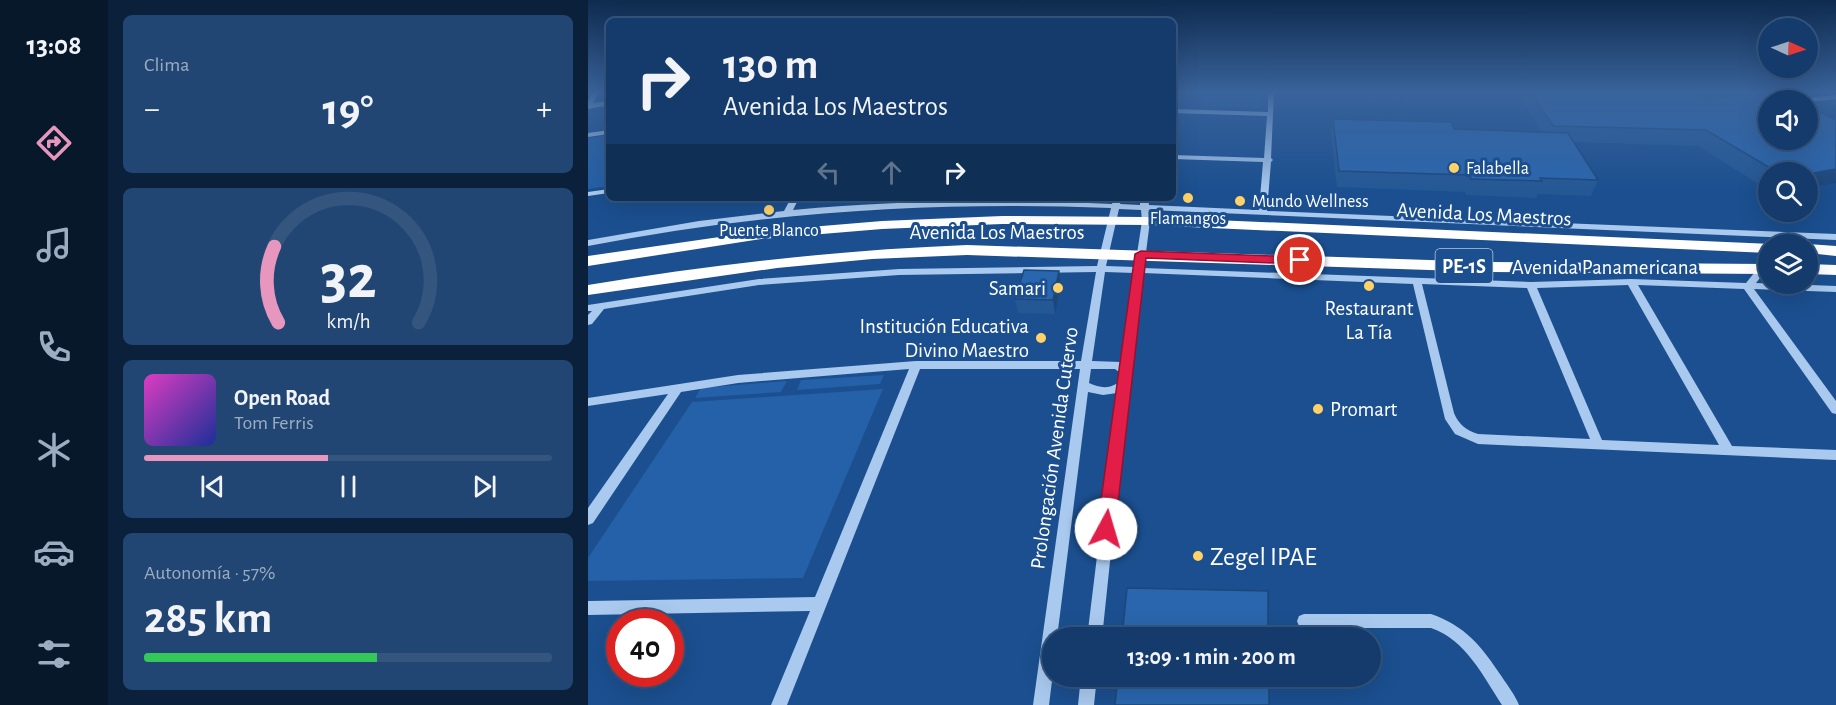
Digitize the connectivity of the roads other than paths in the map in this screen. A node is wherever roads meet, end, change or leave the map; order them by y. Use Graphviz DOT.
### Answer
graph roads {
  1 [pos="1270,126"];
  2 [pos="606,132"];
  3 [pos="588,135"];
  4 [pos="1176,157"];
  5 [pos="1269,160"];
  6 [pos="606,191"];
  7 [pos="588,194"];
  8 [pos="793,201"];
  9 [pos="1004,201"];
  10 [pos="1144,201"];
  11 [pos="890,202"];
  12 [pos="1115,209"];
  13 [pos="786,213"];
  14 [pos="1263,213"];
  15 [pos="1145,215"];
  16 [pos="1588,227"];
  17 [pos="1836,237"];
  18 [pos="1556,238"];
  19 [pos="588,243"];
  20 [pos="1758,248"];
  21 [pos="1818,250"];
  22 [pos="1836,251"];
  23 [pos="588,261"];
  24 [pos="1102,261"];
  25 [pos="1139,262"];
  26 [pos="1758,269"];
  27 [pos="1818,270"];
  28 [pos="1836,270"];
  29 [pos="1758,276"];
  30 [pos="1417,281"];
  31 [pos="1631,282"];
  32 [pos="1531,285"];
  33 [pos="1748,287"];
  34 [pos="1836,289"];
  35 [pos="588,290"];
  36 [pos="601,306"];
  37 [pos="588,308"];
  38 [pos="588,322"];
  39 [pos="916,365"];
  40 [pos="1086,366"];
  41 [pos="1125,371"];
  42 [pos="1083,384"];
  43 [pos="1123,385"];
  44 [pos="678,388"];
  45 [pos="588,402"];
  46 [pos="1836,410"];
  47 [pos="1598,444"];
  48 [pos="1727,448"];
  49 [pos="1836,455"];
  50 [pos="588,519"];
  51 [pos="819,604"];
  52 [pos="588,608"];
  53 [pos="1304,621"];
  54 [pos="1095,627"];
  55 [pos="1088,687"];
  56 [pos="779,705"];
  57 [pos="1041,705"];
  58 [pos="1086,705"];
  59 [pos="1511,705"];
  1 -- 5 [label="street"];
  2 -- 3 [label="street"];
  4 -- 5 [label="street"];
  5 -- 14 [label="street"];
  6 -- 7 [label="street"];
  8 -- 13 [label="street"];
  9 -- 11 [label="street"];
  9 -- 12 [label="street"];
  10 -- 15 [label="street"];
  11 -- 13 [label="street"];
  12 -- 15 [label="highway, Avenida Los Maestros / PE-1S"];
  12 -- 23 [label="highway, Avenida Los Maestros / PE-1S"];
  12 -- 24 [label="street, Prolongación Avenida Cutervo"];
  13 -- 19 [label="street"];
  14 -- 15 [label="street"];
  14 -- 16 [label="street"];
  15 -- 18 [label="highway, Avenida Los Maestros / PE-1S"];
  15 -- 25 [label="street"];
  16 -- 17 [label="street"];
  16 -- 18 [label="highway"];
  18 -- 20 [label="highway, Avenida Los Maestros / PE-1S"];
  21 -- 22 [label="highway"];
  24 -- 25 [label="highway, Avenida Los Maestros / PE-1S"];
  24 -- 35 [label="highway, Avenida Los Maestros / PE-1S"];
  24 -- 36 [label="street"];
  24 -- 40 [label="street, Prolongación Avenida Cutervo"];
  25 -- 26 [label="highway, Avenida Los Maestros / PE-1S"];
  25 -- 30 [label="street, Avenida Panamericana"];
  25 -- 41 [label="street"];
  27 -- 28 [label="highway"];
  29 -- 33 [label="street"];
  30 -- 32 [label="street, Avenida Panamericana"];
  30 -- 47 [label="street"];
  31 -- 32 [label="street, Avenida Panamericana"];
  31 -- 33 [label="street, Avenida Panamericana"];
  31 -- 48 [label="street"];
  32 -- 47 [label="street"];
  33 -- 34 [label="street, Avenida Panamericana"];
  33 -- 46 [label="street"];
  36 -- 37 [label="street"];
  36 -- 38 [label="street"];
  39 -- 40 [label="street"];
  39 -- 44 [label="street"];
  39 -- 51 [label="street"];
  40 -- 41 [label="street"];
  40 -- 42 [label="street, Prolongación Avenida Cutervo"];
  41 -- 43 [label="street"];
  42 -- 43 [label="street"];
  42 -- 57 [label="street, Prolongación Avenida Cutervo"];
  43 -- 54 [label="street"];
  44 -- 45 [label="street"];
  44 -- 50 [label="street"];
  47 -- 48 [label="street"];
  48 -- 49 [label="street"];
  51 -- 52 [label="street"];
  51 -- 56 [label="street"];
  53 -- 59 [label="street"];
  55 -- 58 [label="street"];
}
